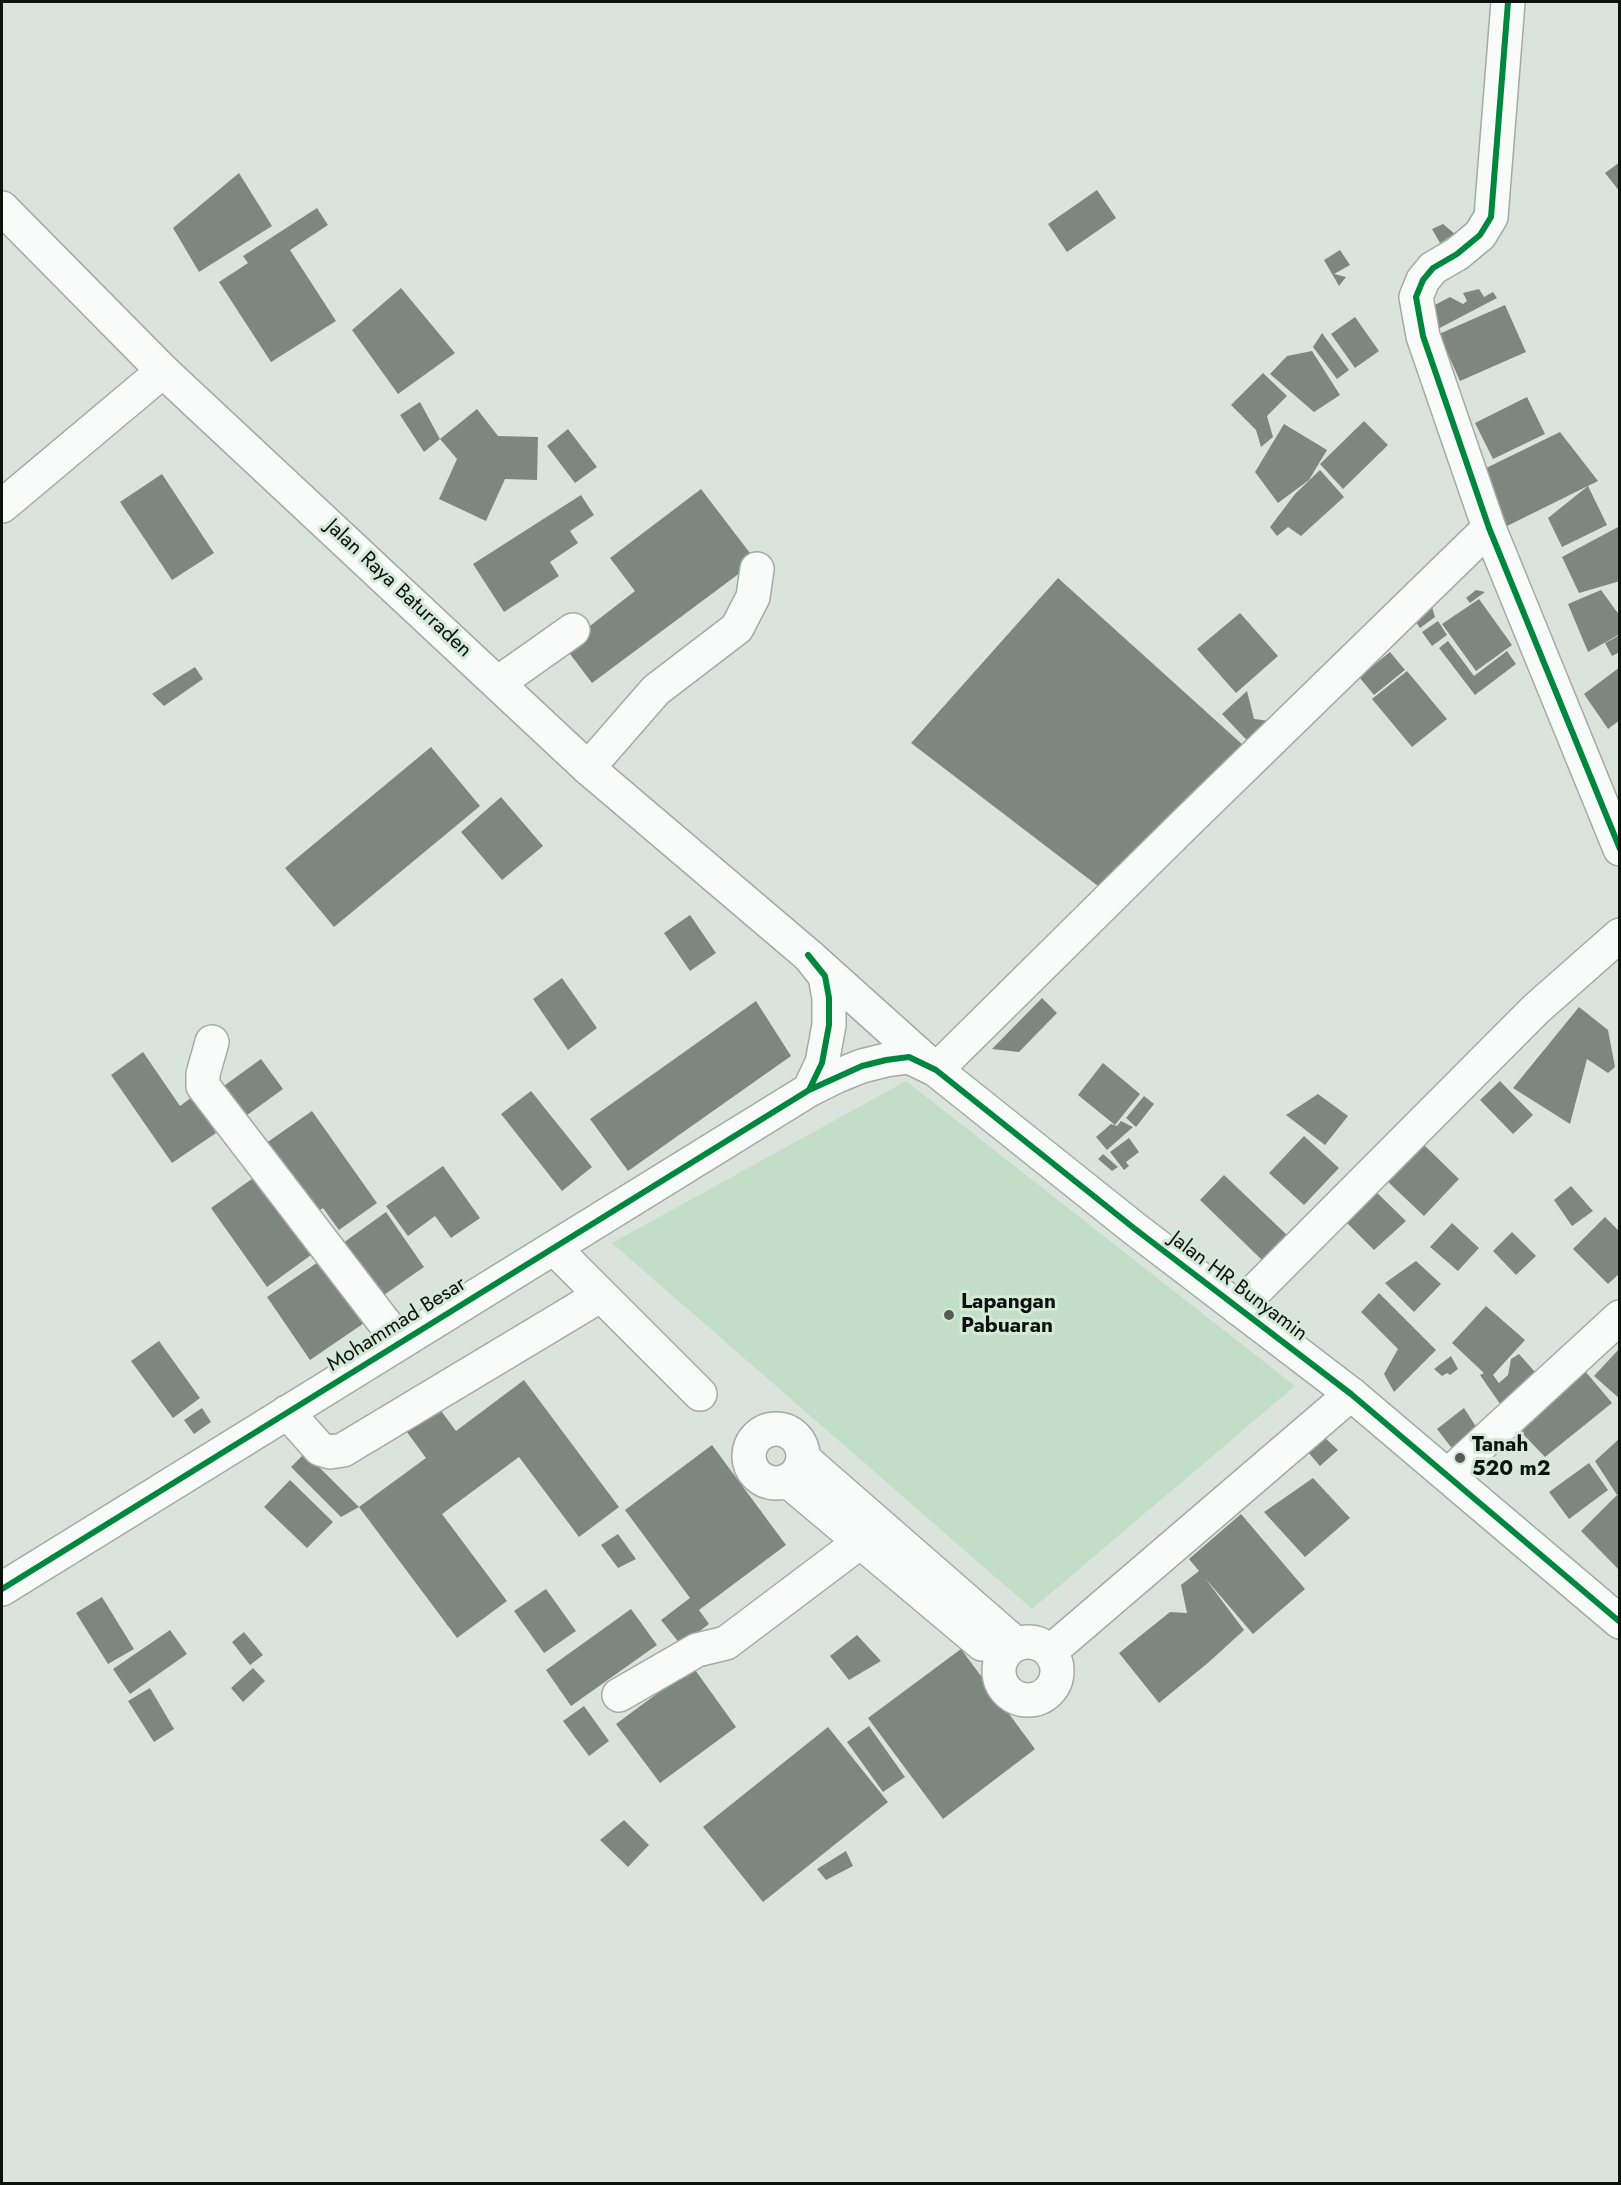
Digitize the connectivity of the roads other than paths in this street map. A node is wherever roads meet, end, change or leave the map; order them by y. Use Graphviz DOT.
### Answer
graph roads {
  1 [pos="1508,2"];
  2 [pos="2,208"];
  3 [pos="163,370"];
  4 [pos="2,506"];
  5 [pos="1489,528"];
  6 [pos="757,569"];
  7 [pos="573,630"];
  8 [pos="498,683"];
  9 [pos="588,768"];
  10 [pos="1620,849"];
  11 [pos="1620,935"];
  12 [pos="808,955"];
  13 [pos="212,1042"];
  14 [pos="936,1070"];
  15 [pos="809,1090"];
  16 [pos="554,1248"];
  17 [pos="601,1295"];
  18 [pos="1238,1308"];
  19 [pos="1620,1317"];
  20 [pos="400,1343"];
  21 [pos="700,1394"];
  22 [pos="1351,1394"];
  23 [pos="287,1412"];
  24 [pos="1448,1475"];
  25 [pos="861,1542"];
  26 [pos="2,1589"];
  27 [pos="1620,1622"];
  28 [pos="1051,1651"];
  29 [pos="1009,1652"];
  30 [pos="619,1695"];
  1 -- 5 [label="street"];
  2 -- 3 [label="street, Jalan Raya Baturraden"];
  3 -- 4 [label="street"];
  3 -- 8 [label="street, Jalan Raya Baturraden"];
  5 -- 10 [label="street"];
  5 -- 14 [label="street"];
  6 -- 9 [label="street"];
  7 -- 8 [label="street"];
  8 -- 9 [label="street, Jalan Raya Baturraden"];
  9 -- 12 [label="street, Jalan Raya Baturraden"];
  11 -- 18 [label="street"];
  12 -- 14 [label="street, Jalan Raya Baturraden"];
  12 -- 15 [label="street, Jalan Raya Baturraden"];
  13 -- 20 [label="street"];
  14 -- 15 [label="street, Jalan HR Bunyamin"];
  14 -- 18 [label="street, Jalan HR Bunyamin"];
  15 -- 16 [label="street, Mohammad Besar"];
  16 -- 17 [label="street"];
  16 -- 20 [label="street, Mohammad Besar"];
  17 -- 21 [label="street"];
  17 -- 23 [label="street"];
  18 -- 22 [label="street, Jalan HR Bunyamin"];
  19 -- 24 [label="street"];
  20 -- 23 [label="street, Mohammad Besar"];
  22 -- 24 [label="street, Jalan HR Bunyamin"];
  22 -- 28 [label="street"];
  23 -- 26 [label="street, Mohammad Besar"];
  24 -- 27 [label="street, Jalan HR Bunyamin"];
  25 -- 29 [label="street"];
  25 -- 29 [label="street"];
  25 -- 30 [label="street"];
  28 -- 29 [label="street"];
  28 -- 29 [label="street"];
}
